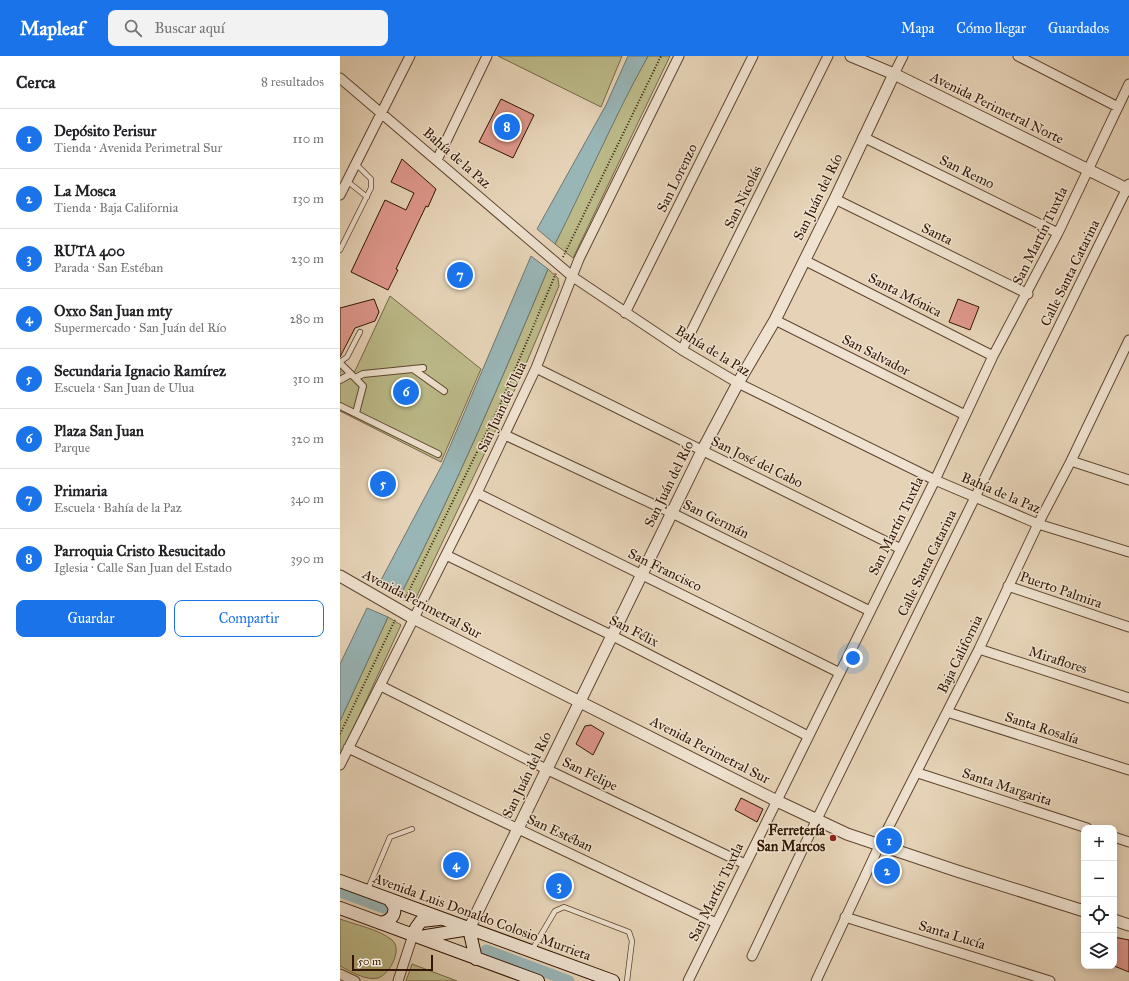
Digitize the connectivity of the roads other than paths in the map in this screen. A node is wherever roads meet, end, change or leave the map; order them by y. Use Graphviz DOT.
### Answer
graph roads {
  1 [pos="410,56"];
  2 [pos="487,56"];
  3 [pos="679,56"];
  4 [pos="753,56"];
  5 [pos="828,56"];
  6 [pos="851,56"];
  7 [pos="902,56"];
  8 [pos="1018,56"];
  9 [pos="894,74"];
  10 [pos="340,78"];
  11 [pos="1129,84"];
  12 [pos="1118,107"];
  13 [pos="382,112"];
  14 [pos="863,137"];
  15 [pos="437,160"];
  16 [pos="356,164"];
  17 [pos="1088,170"];
  18 [pos="343,179"];
  19 [pos="1128,188"];
  20 [pos="340,195"];
  21 [pos="367,197"];
  22 [pos="835,199"];
  23 [pos="1058,233"];
  24 [pos="340,250"];
  25 [pos="804,260"];
  26 [pos="573,277"];
  27 [pos="1028,294"];
  28 [pos="625,313"];
  29 [pos="775,320"];
  30 [pos="360,332"];
  31 [pos="1129,340"];
  32 [pos="682,350"];
  33 [pos="993,356"];
  34 [pos="340,362"];
  35 [pos="423,368"];
  36 [pos="536,368"];
  37 [pos="413,369"];
  38 [pos="353,376"];
  39 [pos="340,380"];
  40 [pos="738,383"];
  41 [pos="444,390"];
  42 [pos="340,406"];
  43 [pos="356,413"];
  44 [pos="965,415"];
  45 [pos="505,435"];
  46 [pos="702,451"];
  47 [pos="438,454"];
  48 [pos="1071,461"];
  49 [pos="935,480"];
  50 [pos="1129,480"];
  51 [pos="477,493"];
  52 [pos="975,497"];
  53 [pos="672,512"];
  54 [pos="1038,524"];
  55 [pos="901,549"];
  56 [pos="1129,552"];
  57 [pos="446,555"];
  58 [pos="642,574"];
  59 [pos="340,576"];
  60 [pos="1008,586"];
  61 [pos="870,610"];
  62 [pos="412,618"];
  63 [pos="1129,628"];
  64 [pos="611,635"];
  65 [pos="979,649"];
  66 [pos="840,673"];
  67 [pos="381,686"];
  68 [pos="1129,698"];
  69 [pos="580,702"];
  70 [pos="947,712"];
  71 [pos="808,736"];
  72 [pos="348,748"];
  73 [pos="340,765"];
  74 [pos="548,770"];
  75 [pos="1129,770"];
  76 [pos="918,773"];
  77 [pos="777,801"];
  78 [pos="817,819"];
  79 [pos="1081,826"];
  80 [pos="412,829"];
  81 [pos="518,829"];
  82 [pos="1117,838"];
  83 [pos="1129,842"];
  84 [pos="880,844"];
  85 [pos="745,864"];
  86 [pos="340,881"];
  87 [pos="367,891"];
  88 [pos="389,899"];
  89 [pos="340,908"];
  90 [pos="1081,910"];
  91 [pos="845,917"];
  92 [pos="444,919"];
  93 [pos="1117,921"];
  94 [pos="380,923"];
  95 [pos="716,923"];
  96 [pos="1129,925"];
  97 [pos="469,928"];
  98 [pos="415,936"];
  99 [pos="531,951"];
  100 [pos="752,956"];
  101 [pos="476,959"];
  102 [pos="340,974"];
  103 [pos="819,980"];
  104 [pos="355,981"];
  105 [pos="398,981"];
  106 [pos="538,981"];
  107 [pos="613,981"];
  108 [pos="627,981"];
  109 [pos="688,981"];
  110 [pos="1050,981"];
  1 -- 13 [label="street"];
  2 -- 15 [label="street"];
  3 -- 26 [label="street, San Juan de Ulua"];
  4 -- 28 [label="street, San Lorenzo"];
  5 -- 32 [label="street, San Nicolás"];
  6 -- 9 [label="street, Avenida Perimetral Norte"];
  7 -- 9 [label="street, San Juán del Río"];
  8 -- 12 [label="street"];
  9 -- 14 [label="street, San Juán del Río"];
  9 -- 17 [label="street, Avenida Perimetral Norte"];
  10 -- 13 [label="street, Bahía de la Paz"];
  11 -- 12 [label="street, San Martín Tuxtla"];
  12 -- 17 [label="street, San Martín Tuxtla"];
  13 -- 15 [label="street, Bahía de la Paz"];
  13 -- 16 [label="street"];
  14 -- 22 [label="street, San Juán del Río"];
  14 -- 23 [label="street, San Remo"];
  15 -- 26 [label="street, Bahía de la Paz"];
  16 -- 18 [label="street"];
  16 -- 21 [label="lane"];
  17 -- 19 [label="street, Avenida Perimetral Norte"];
  17 -- 23 [label="street, San Martín Tuxtla"];
  18 -- 20 [label="street"];
  18 -- 21 [label="lane"];
  19 -- 52 [label="street, Calle Santa Catarina"];
  21 -- 24 [label="lane"];
  22 -- 25 [label="street, San Juán del Río"];
  22 -- 27 [label="street, Santa"];
  23 -- 27 [label="street, San Martín Tuxtla"];
  25 -- 29 [label="street, San Juán del Río"];
  25 -- 33 [label="street, Santa Mónica"];
  26 -- 28 [label="street, Bahía de la Paz"];
  26 -- 36 [label="street, San Juan de Ulua"];
  27 -- 33 [label="street, San Martín Tuxtla"];
  28 -- 32 [label="street, Bahía de la Paz"];
  29 -- 40 [label="street, San Juán del Río"];
  29 -- 44 [label="street, San Salvador"];
  30 -- 34 [label="lane"];
  31 -- 48 [label="street, Baja California"];
  32 -- 40 [label="street, Bahía de la Paz"];
  33 -- 44 [label="street, San Martín Tuxtla"];
  34 -- 38 [label="street"];
  35 -- 37 [label="street"];
  36 -- 45 [label="street, San Juan de Ulua"];
  36 -- 46 [label="street, San José del Cabo"];
  37 -- 38 [label="street"];
  37 -- 41 [label="street"];
  38 -- 39 [label="street"];
  38 -- 43 [label="street"];
  40 -- 46 [label="street, San Juán del Río"];
  40 -- 49 [label="street, Bahía de la Paz"];
  42 -- 43 [label="street"];
  43 -- 47 [label="street"];
  44 -- 49 [label="street, San Martín Tuxtla"];
  45 -- 51 [label="street, San Juan de Ulua"];
  45 -- 53 [label="street, San Germán"];
  46 -- 53 [label="street, San Juán del Río"];
  46 -- 55 [label="street, San José del Cabo"];
  48 -- 50 [label="street"];
  48 -- 54 [label="street, Baja California"];
  49 -- 52 [label="street, Bahía de la Paz"];
  49 -- 55 [label="street, San Martín Tuxtla"];
  51 -- 57 [label="street, San Juan de Ulua"];
  51 -- 58 [label="street, San Francisco"];
  52 -- 54 [label="street, Bahía de la Paz"];
  52 -- 78 [label="street, Calle Santa Catarina"];
  53 -- 58 [label="street, San Juán del Río"];
  53 -- 61 [label="street, San Germán"];
  54 -- 56 [label="street, Bahía de la Paz"];
  54 -- 60 [label="street, Baja California"];
  55 -- 61 [label="street, San Martín Tuxtla"];
  57 -- 62 [label="street, San Juan de Ulua"];
  57 -- 64 [label="street, San Félix"];
  58 -- 64 [label="street, San Juán del Río"];
  58 -- 66 [label="street, San Francisco"];
  59 -- 62 [label="street, Avenida Perimetral Sur"];
  60 -- 63 [label="street, Puerto Palmira"];
  60 -- 65 [label="street, Baja California"];
  61 -- 66 [label="street, San Martín Tuxtla"];
  62 -- 67 [label="street, San Juan de Ulua"];
  62 -- 69 [label="street, Avenida Perimetral Sur"];
  64 -- 69 [label="street, San Juán del Río"];
  64 -- 71 [label="street, San Félix"];
  65 -- 68 [label="street, Miraflores"];
  65 -- 70 [label="street, Baja California"];
  66 -- 71 [label="street, San Martín Tuxtla"];
  67 -- 72 [label="street, San Juan de Ulua"];
  67 -- 74 [label="street, San Felipe"];
  69 -- 74 [label="street, San Juán del Río"];
  69 -- 77 [label="street, Avenida Perimetral Sur"];
  70 -- 75 [label="street, Santa Rosalía"];
  70 -- 76 [label="street, Baja California"];
  71 -- 77 [label="street, San Martín Tuxtla"];
  72 -- 73 [label="street, San Juan de Ulua"];
  72 -- 81 [label="street, San Estéban"];
  74 -- 81 [label="street, San Juán del Río"];
  74 -- 85 [label="street, San Felipe"];
  76 -- 79 [label="street, Santa Margarita"];
  76 -- 84 [label="street, Baja California"];
  77 -- 78 [label="street, Avenida Perimetral Sur"];
  77 -- 85 [label="street, San Martín Tuxtla"];
  78 -- 84 [label="street, Avenida Perimetral Sur"];
  78 -- 100 [label="street, Calle Santa Catarina"];
  80 -- 87 [label="lane"];
  81 -- 95 [label="street, San Estéban"];
  81 -- 97 [label="street, San Juán del Río"];
  82 -- 83 [label="street"];
  84 -- 90 [label="street, Avenida Perimetral Sur"];
  84 -- 91 [label="street, Baja California"];
  85 -- 95 [label="street, San Martín Tuxtla"];
  86 -- 87 [label="main road, Avenida Luis Donaldo Colosio Murrieta"];
  87 -- 88 [label="main road, Avenida Luis Donaldo Colosio Murrieta"];
  88 -- 92 [label="main road, Avenida Luis Donaldo Colosio Murrieta"];
  88 -- 94 [label="main road"];
  89 -- 94 [label="main road"];
  91 -- 103 [label="street, Baja California"];
  91 -- 110 [label="street, Santa Lucía"];
  92 -- 97 [label="main road, Avenida Luis Donaldo Colosio Murrieta"];
  92 -- 98 [label="main road"];
  93 -- 96 [label="street"];
  94 -- 98 [label="main road"];
  95 -- 109 [label="street, San Martín Tuxtla"];
  97 -- 98 [label="main road"];
  97 -- 99 [label="main road, Avenida Luis Donaldo Colosio Murrieta"];
  97 -- 101 [label="main road"];
  98 -- 101 [label="main road"];
  98 -- 105 [label="street"];
  99 -- 107 [label="main road, Avenida Luis Donaldo Colosio Murrieta"];
  99 -- 108 [label="lane"];
  101 -- 106 [label="main road"];
  102 -- 104 [label="street"];
}
